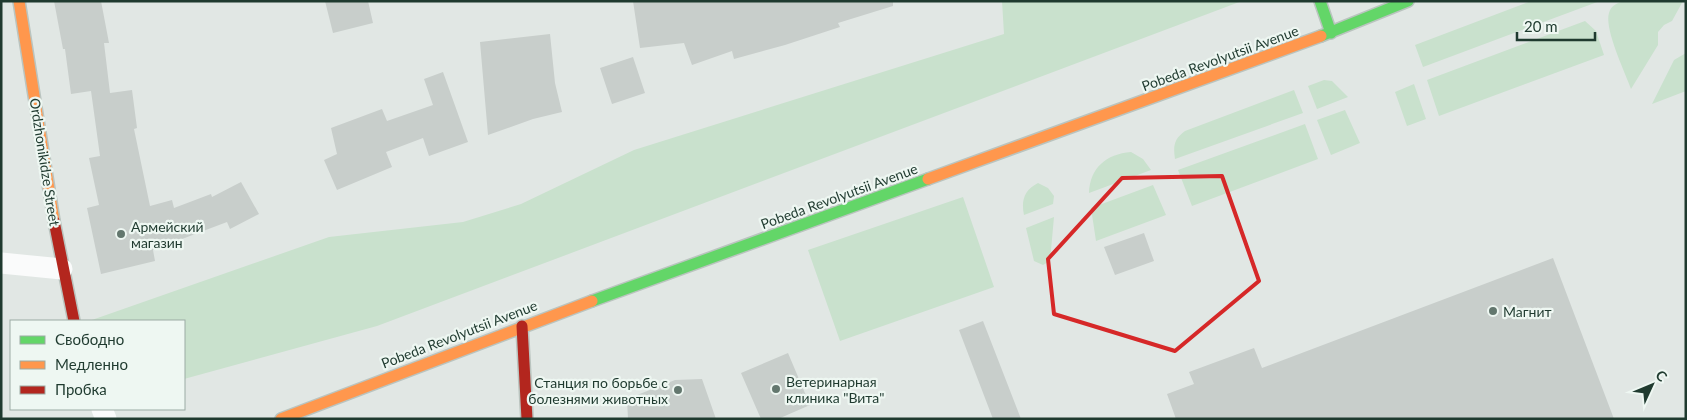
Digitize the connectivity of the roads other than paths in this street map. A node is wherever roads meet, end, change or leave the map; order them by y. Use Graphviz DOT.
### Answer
graph roads {
  1 [pos="19,1"];
  2 [pos="1320,1"];
  3 [pos="1408,1"];
  4 [pos="1332,33"];
  5 [pos="1,263"];
  6 [pos="62,269"];
  7 [pos="74,320"];
  8 [pos="522,326"];
  9 [pos="281,419"];
  10 [pos="526,419"];
  1 -- 6 [label="main road, Ordzhonikidze Street"];
  2 -- 4 [label="main road"];
  3 -- 4 [label="main road, Pobeda Revolyutsii Avenue"];
  4 -- 8 [label="main road, Pobeda Revolyutsii Avenue"];
  5 -- 6 [label="street"];
  6 -- 7 [label="main road, Ordzhonikidze Street"];
  8 -- 9 [label="main road, Pobeda Revolyutsii Avenue"];
  8 -- 10 [label="main road"];
}
